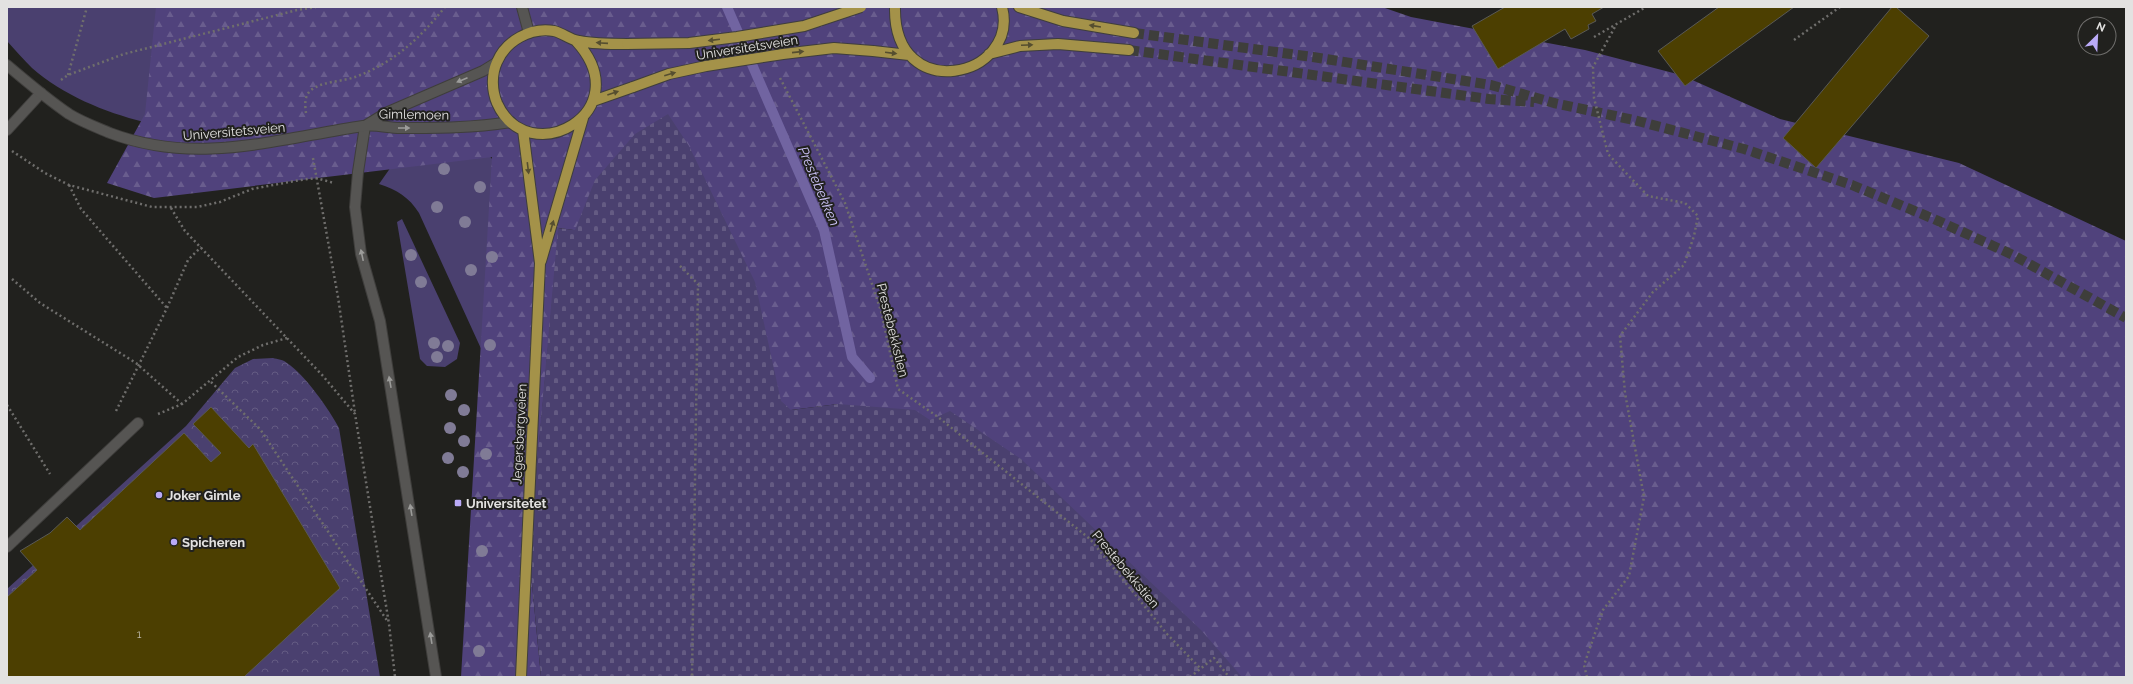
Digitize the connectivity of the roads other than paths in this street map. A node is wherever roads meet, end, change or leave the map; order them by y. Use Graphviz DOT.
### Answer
graph roads {
  1 [pos="522,7"];
  2 [pos="861,7"];
  3 [pos="895,7"];
  4 [pos="1002,7"];
  5 [pos="1019,7"];
  6 [pos="529,33"];
  7 [pos="1134,33"];
  8 [pos="576,41"];
  9 [pos="1129,50"];
  10 [pos="989,54"];
  11 [pos="909,55"];
  12 [pos="496,63"];
  13 [pos="7,65"];
  14 [pos="40,93"];
  15 [pos="593,101"];
  16 [pos="583,118"];
  17 [pos="511,122"];
  18 [pos="365,126"];
  19 [pos="7,130"];
  20 [pos="523,130"];
  21 [pos="540,263"];
  22 [pos="138,423"];
  23 [pos="7,547"];
  24 [pos="436,677"];
  25 [pos="521,677"];
  1 -- 6 [label="street"];
  2 -- 8 [label="main road, Universitetsveien, one-way, bridge"];
  3 -- 11 [label="main road"];
  4 -- 10 [label="main road"];
  7 -- 5 [label="main road, one-way"];
  6 -- 8 [label="main road"];
  6 -- 12 [label="main road"];
  8 -- 15 [label="main road"];
  10 -- 9 [label="main road, one-way"];
  10 -- 11 [label="main road"];
  15 -- 11 [label="main road, Universitetsveien, one-way, bridge"];
  12 -- 17 [label="main road"];
  12 -- 18 [label="street, Gimlemoen, one-way"];
  13 -- 14 [label="street, Universitetsveien"];
  14 -- 18 [label="street, Universitetsveien"];
  14 -- 19 [label="street"];
  15 -- 16 [label="main road"];
  16 -- 20 [label="main road"];
  21 -- 16 [label="main road, Jegersbergveien, one-way"];
  18 -- 17 [label="street, Gimlemoen, one-way"];
  17 -- 20 [label="main road"];
  24 -- 18 [label="street, one-way"];
  20 -- 21 [label="main road, Jegersbergveien, one-way"];
  21 -- 25 [label="main road, Jegersbergveien"];
  22 -- 23 [label="street"];
}
